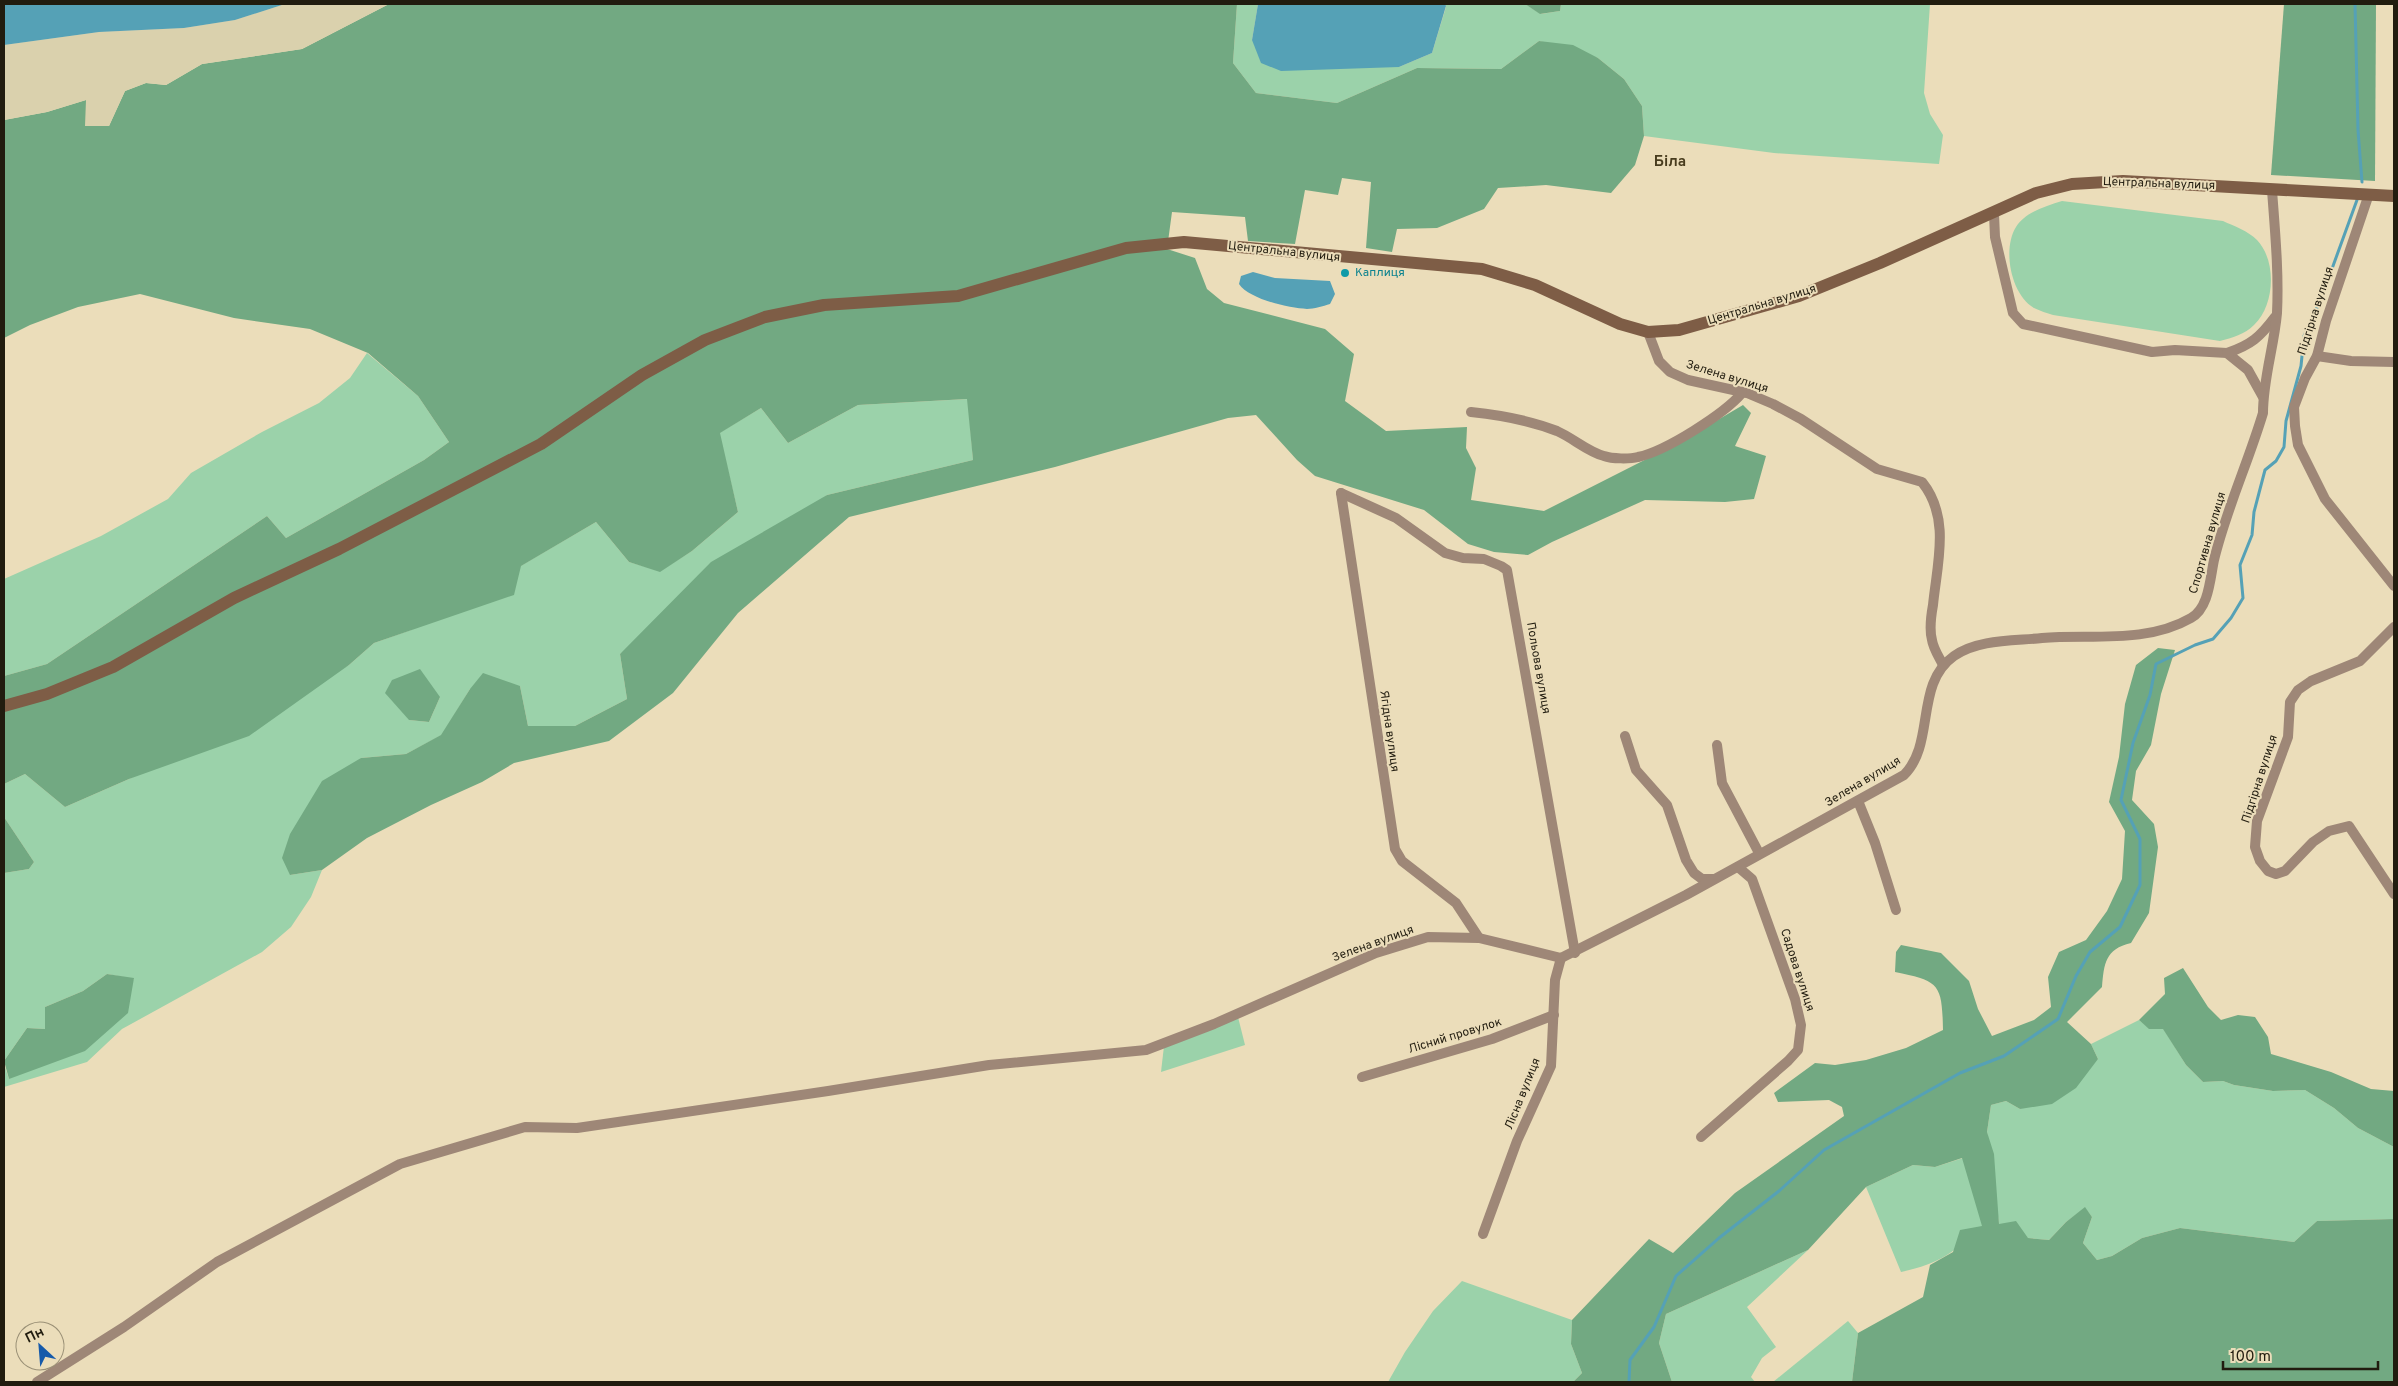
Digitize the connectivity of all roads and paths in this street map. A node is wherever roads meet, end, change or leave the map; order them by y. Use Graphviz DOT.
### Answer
graph roads {
  1 [pos="2272,190"];
  2 [pos="2369,194"];
  3 [pos="2394,196"];
  4 [pos="1994,214"];
  5 [pos="2276,315"];
  6 [pos="1648,332"];
  7 [pos="2227,353"];
  8 [pos="2317,356"];
  9 [pos="2394,362"];
  10 [pos="1742,393"];
  11 [pos="2263,397"];
  12 [pos="1471,412"];
  13 [pos="1341,493"];
  14 [pos="2394,586"];
  15 [pos="2394,627"];
  16 [pos="1943,665"];
  17 [pos="4,706"];
  18 [pos="1625,736"];
  19 [pos="1716,746"];
  20 [pos="1858,801"];
  21 [pos="1759,853"];
  22 [pos="1738,866"];
  23 [pos="1713,879"];
  24 [pos="2394,894"];
  25 [pos="1896,910"];
  26 [pos="1479,938"];
  27 [pos="1575,953"];
  28 [pos="1562,958"];
  29 [pos="1554,1015"];
  30 [pos="1362,1077"];
  31 [pos="1701,1137"];
  32 [pos="1483,1234"];
  33 [pos="37,1382"];
  1 -- 2 [label="main road, Центральна вулиця"];
  1 -- 4 [label="main road, Центральна вулиця"];
  1 -- 5 [label="street, Спортивна вулиця"];
  2 -- 3 [label="main road, Центральна вулиця"];
  2 -- 8 [label="street, Підгірна вулиця"];
  4 -- 6 [label="main road, Центральна вулиця"];
  4 -- 7 [label="street"];
  5 -- 7 [label="street"];
  5 -- 11 [label="street, Спортивна вулиця"];
  6 -- 10 [label="street, Зелена вулиця"];
  6 -- 17 [label="main road, Центральна вулиця"];
  7 -- 11 [label="street"];
  8 -- 9 [label="street"];
  8 -- 14 [label="street, Підгірна вулиця"];
  10 -- 12 [label="street"];
  10 -- 16 [label="street, Зелена вулиця"];
  11 -- 16 [label="street, Спортивна вулиця"];
  13 -- 26 [label="street, Ягідна вулиця"];
  13 -- 27 [label="street, Польова вулиця"];
  15 -- 24 [label="street, Підгірна вулиця"];
  16 -- 20 [label="street, Зелена вулиця"];
  18 -- 23 [label="street"];
  19 -- 21 [label="street"];
  20 -- 21 [label="street, Зелена вулиця"];
  20 -- 25 [label="street"];
  21 -- 22 [label="street, Зелена вулиця"];
  22 -- 23 [label="street, Зелена вулиця"];
  22 -- 31 [label="street, Садова вулиця"];
  23 -- 27 [label="street, Зелена вулиця"];
  26 -- 28 [label="street, Зелена вулиця"];
  26 -- 33 [label="street, Зелена вулиця"];
  27 -- 28 [label="street, Зелена вулиця"];
  28 -- 29 [label="street, Лісна вулиця"];
  29 -- 30 [label="street, Лісний провулок"];
  29 -- 32 [label="street, Лісна вулиця"];
}
